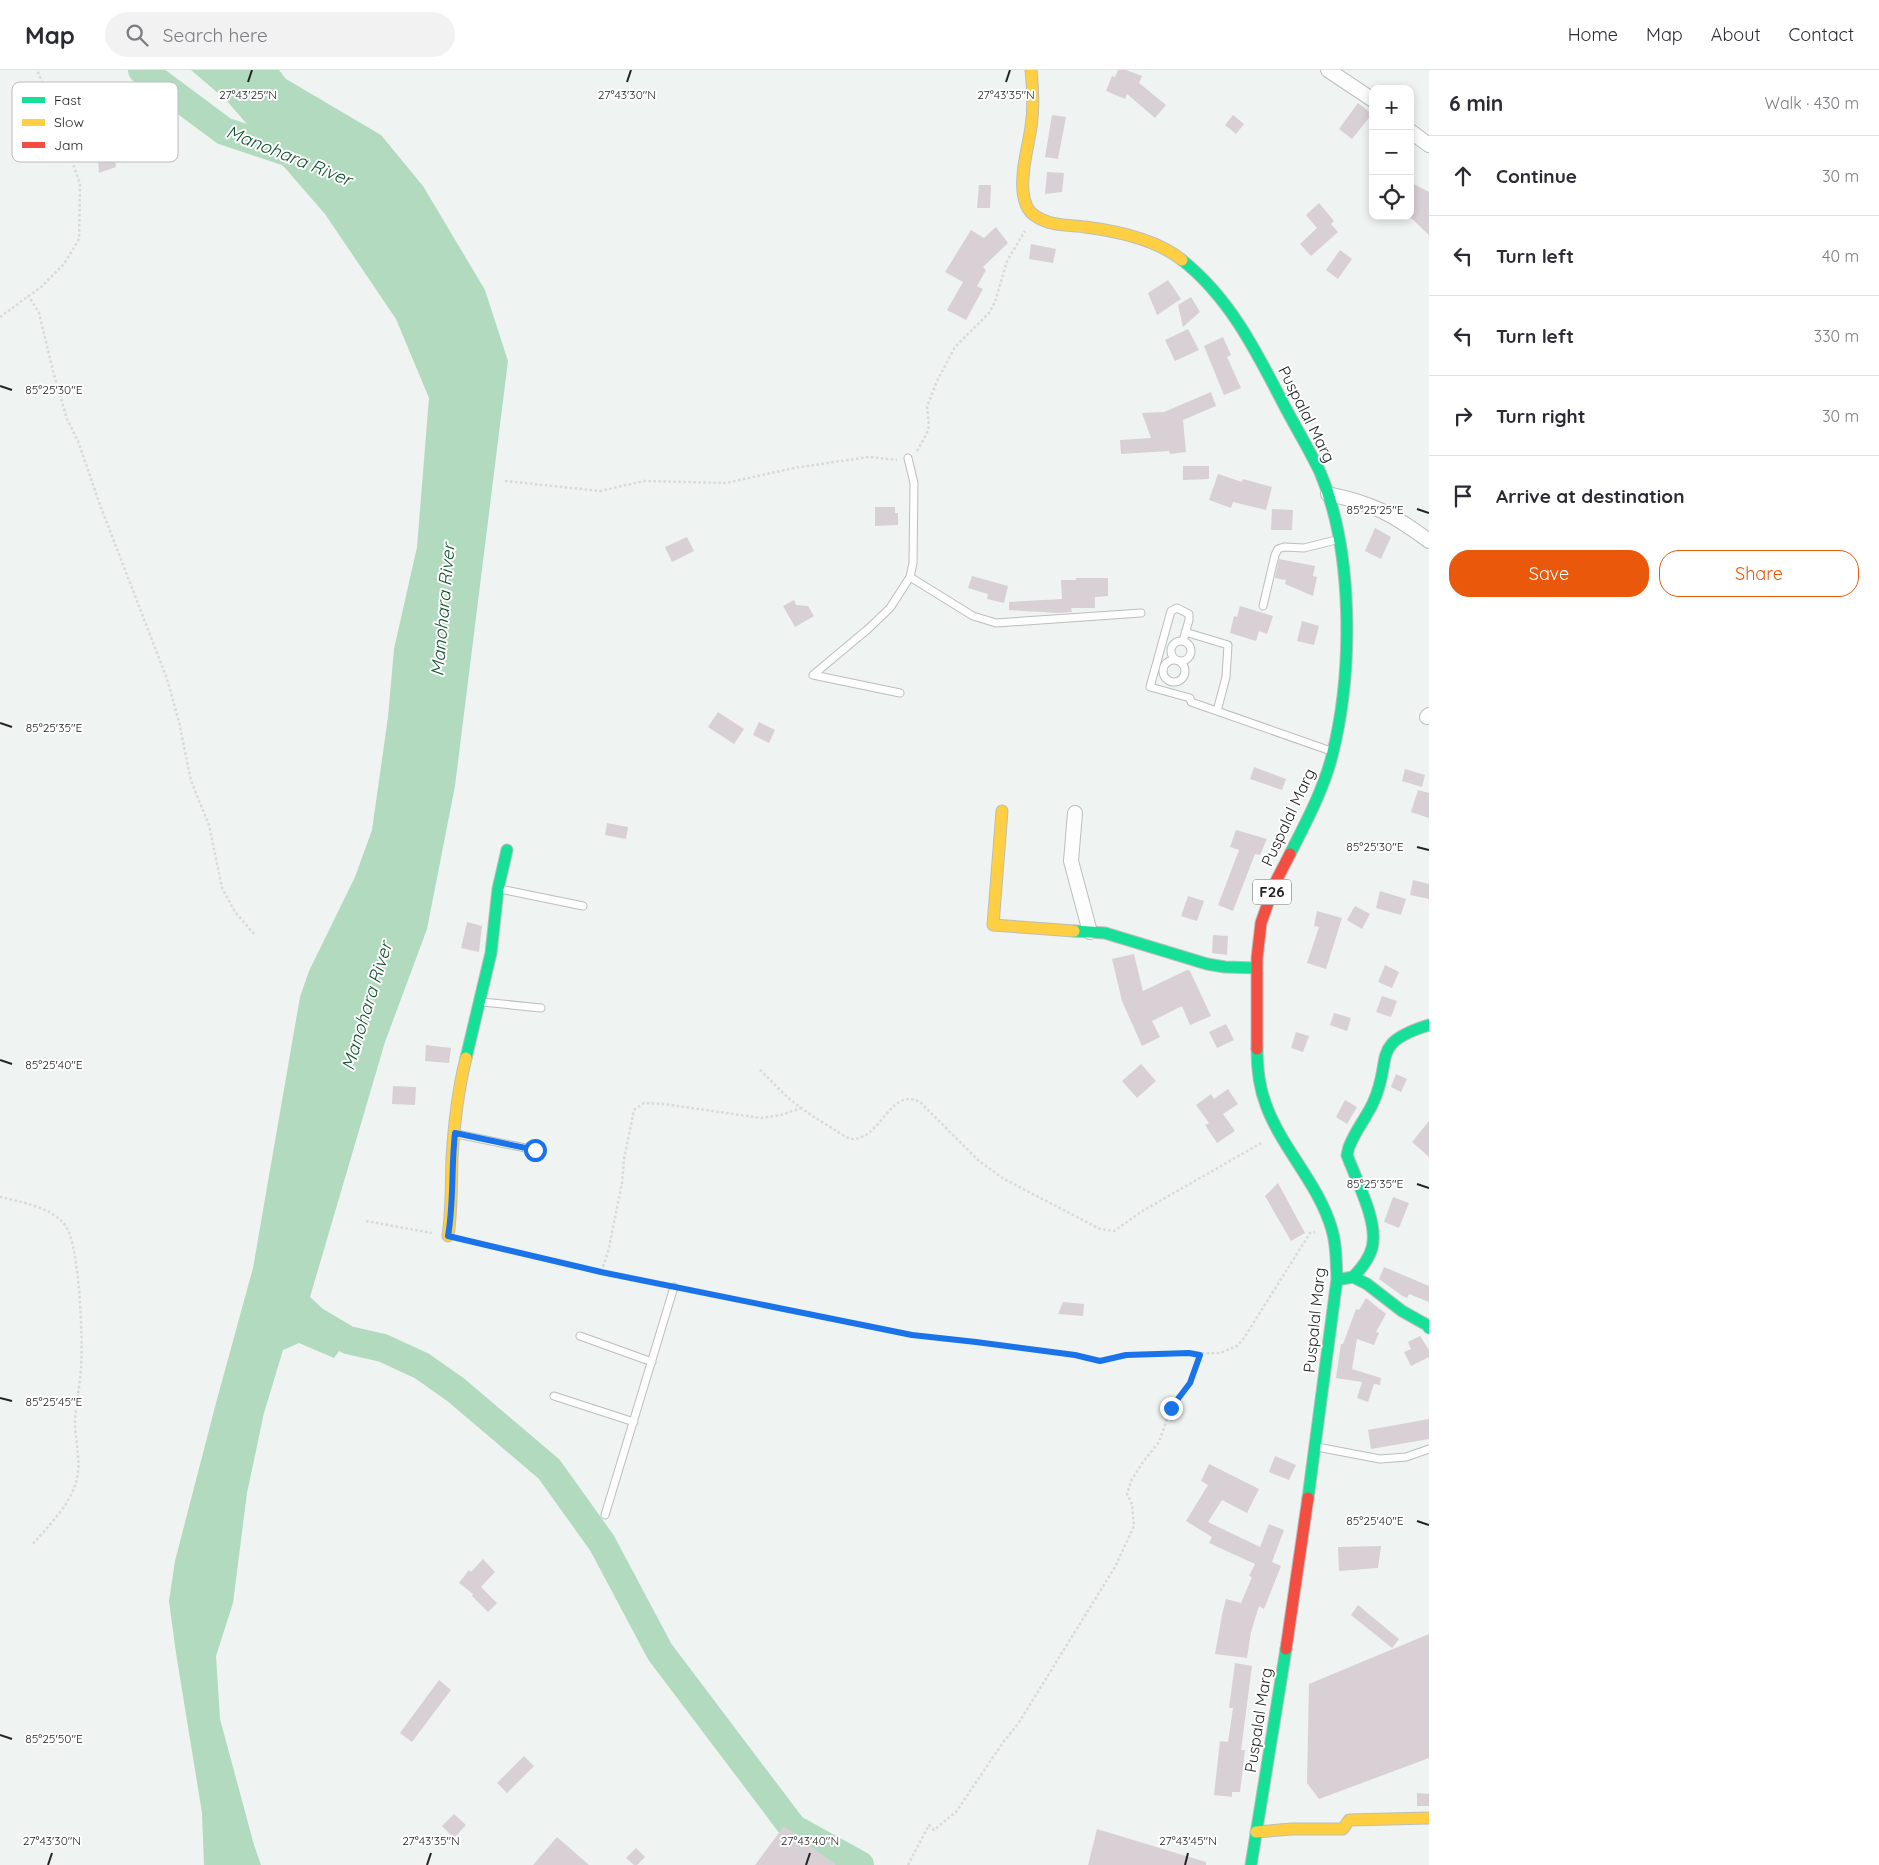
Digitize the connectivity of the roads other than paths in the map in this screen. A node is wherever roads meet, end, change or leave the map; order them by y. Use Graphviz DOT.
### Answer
graph roads {
  1 [pos="1031,70"];
  2 [pos="1328,70"];
  3 [pos="1369,97"];
  4 [pos="1414,134"];
  5 [pos="1429,145"];
  6 [pos="908,458"];
  7 [pos="1328,494"];
  8 [pos="1338,539"];
  9 [pos="1429,541"];
  10 [pos="910,577"];
  11 [pos="1263,606"];
  12 [pos="1141,613"];
  13 [pos="1185,632"];
  14 [pos="1183,641"];
  15 [pos="900,693"];
  16 [pos="1217,711"];
  17 [pos="1333,752"];
  18 [pos="1002,811"];
  19 [pos="1075,814"];
  20 [pos="507,850"];
  21 [pos="498,889"];
  22 [pos="583,906"];
  23 [pos="1090,932"];
  24 [pos="1257,968"];
  25 [pos="480,1001"];
  26 [pos="541,1008"];
  27 [pos="1429,1025"];
  28 [pos="455,1133"];
  29 [pos="535,1150"];
  30 [pos="448,1236"];
  31 [pos="1354,1278"];
  32 [pos="1337,1279"];
  33 [pos="674,1287"];
  34 [pos="1428,1323"];
  35 [pos="580,1336"];
  36 [pos="652,1362"];
  37 [pos="554,1396"];
  38 [pos="634,1422"];
  39 [pos="1315,1446"];
  40 [pos="1429,1450"];
  41 [pos="605,1515"];
  42 [pos="1429,1818"];
  43 [pos="1256,1832"];
  44 [pos="1251,1865"];
  45 [pos="1259,1865"];
  1 -- 7 [label="main road, Puspalal Marg / F26"];
  2 -- 3 [label="street"];
  4 -- 5 [label="street"];
  6 -- 10 [label="lane"];
  7 -- 8 [label="main road, Puspalal Marg / F26"];
  7 -- 9 [label="street"];
  8 -- 11 [label="lane"];
  8 -- 17 [label="main road, Puspalal Marg / F26"];
  10 -- 12 [label="lane"];
  10 -- 15 [label="lane"];
  13 -- 14 [label="lane"];
  13 -- 16 [label="lane"];
  13 -- 16 [label="lane"];
  14 -- 14 [label="lane"];
  16 -- 17 [label="lane"];
  17 -- 24 [label="main road, Puspalal Marg / F26"];
  18 -- 23 [label="main road"];
  19 -- 23 [label="street"];
  20 -- 21 [label="main road"];
  21 -- 22 [label="lane"];
  21 -- 25 [label="main road"];
  23 -- 24 [label="main road"];
  24 -- 32 [label="main road, Puspalal Marg / F26"];
  25 -- 26 [label="lane"];
  25 -- 28 [label="main road"];
  27 -- 31 [label="main road"];
  28 -- 29 [label="lane"];
  28 -- 30 [label="main road"];
  31 -- 32 [label="main road"];
  31 -- 34 [label="main road"];
  32 -- 39 [label="main road, Puspalal Marg / F26"];
  33 -- 36 [label="lane"];
  35 -- 36 [label="lane"];
  36 -- 38 [label="lane"];
  37 -- 38 [label="lane"];
  38 -- 41 [label="lane"];
  39 -- 40 [label="lane"];
  39 -- 43 [label="main road, Puspalal Marg / F26"];
  42 -- 43 [label="main road"];
  43 -- 44 [label="main road, Puspalal Marg / F26"];
  43 -- 45 [label="lane"];
}
